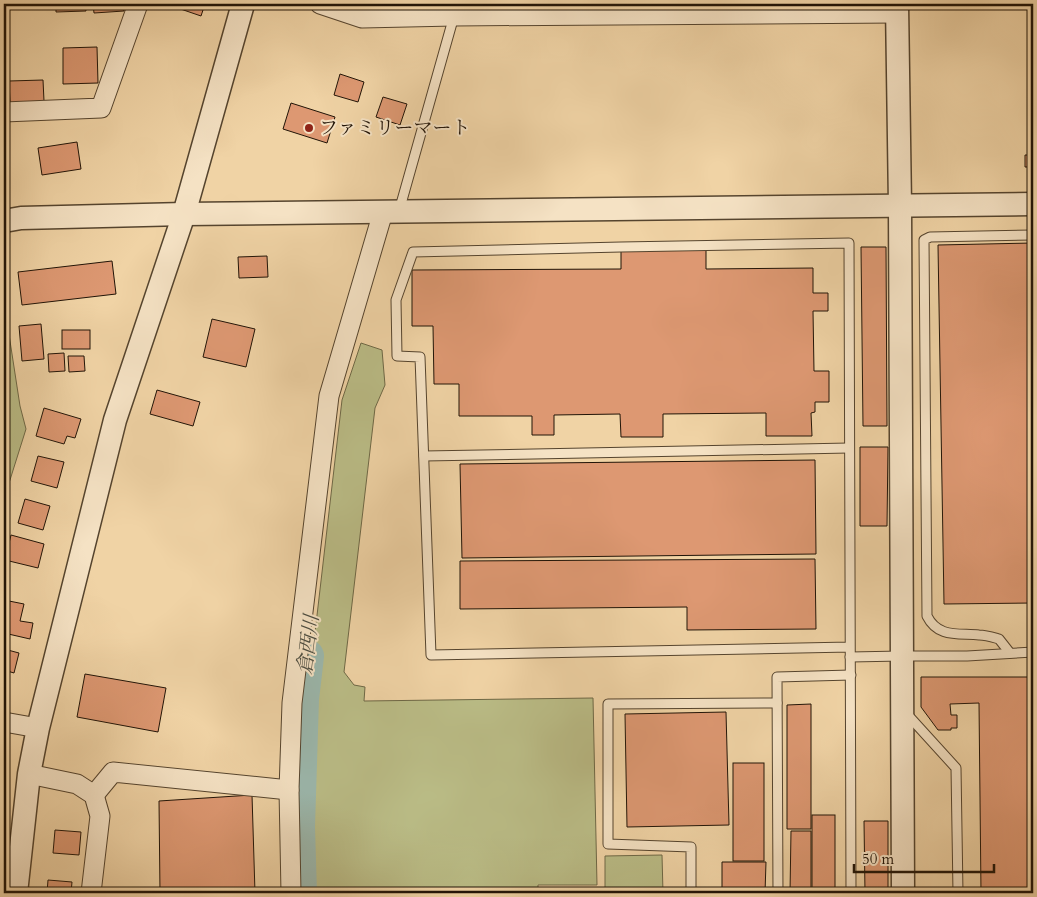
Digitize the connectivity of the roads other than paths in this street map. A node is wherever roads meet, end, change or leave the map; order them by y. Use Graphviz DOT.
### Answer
graph roads {
  1 [pos="138,4"];
  2 [pos="243,4"];
  3 [pos="320,4"];
  4 [pos="897,9"];
  5 [pos="456,10"];
  6 [pos="4,112"];
  7 [pos="1033,204"];
  8 [pos="900,206"];
  9 [pos="4,209"];
  10 [pos="391,212"];
  11 [pos="184,214"];
  12 [pos="4,221"];
  13 [pos="1033,235"];
  14 [pos="850,448"];
  15 [pos="424,456"];
  16 [pos="850,647"];
  17 [pos="1033,652"];
  18 [pos="1010,653"];
  19 [pos="902,656"];
  20 [pos="850,657"];
  21 [pos="851,675"];
  22 [pos="777,703"];
  23 [pos="902,709"];
  24 [pos="4,722"];
  25 [pos="38,728"];
  26 [pos="30,774"];
  27 [pos="289,790"];
  28 [pos="94,795"];
  29 [pos="16,893"];
  30 [pos="91,893"];
  31 [pos="291,893"];
  32 [pos="691,893"];
  33 [pos="778,893"];
  34 [pos="851,893"];
  35 [pos="903,893"];
  36 [pos="958,893"];
  1 -- 6 [label="street"];
  2 -- 11 [label="street"];
  3 -- 5 [label="street"];
  4 -- 5 [label="street"];
  4 -- 8 [label="street"];
  5 -- 10 [label="lane"];
  7 -- 8 [label="street"];
  8 -- 10 [label="street"];
  8 -- 19 [label="street"];
  9 -- 12 [label="street"];
  10 -- 11 [label="street"];
  10 -- 27 [label="street"];
  11 -- 12 [label="street"];
  11 -- 25 [label="street"];
  13 -- 18 [label="lane"];
  14 -- 15 [label="lane"];
  14 -- 15 [label="lane"];
  14 -- 16 [label="lane"];
  15 -- 16 [label="lane"];
  16 -- 20 [label="lane"];
  17 -- 18 [label="lane"];
  18 -- 19 [label="lane"];
  19 -- 20 [label="lane"];
  19 -- 23 [label="street"];
  20 -- 21 [label="lane"];
  21 -- 22 [label="lane"];
  21 -- 34 [label="lane"];
  22 -- 32 [label="lane"];
  22 -- 33 [label="lane"];
  23 -- 35 [label="street"];
  23 -- 36 [label="lane"];
  24 -- 25 [label="street"];
  25 -- 26 [label="street"];
  26 -- 28 [label="street"];
  26 -- 29 [label="street"];
  27 -- 28 [label="street"];
  27 -- 31 [label="street"];
  28 -- 30 [label="street"];
}
